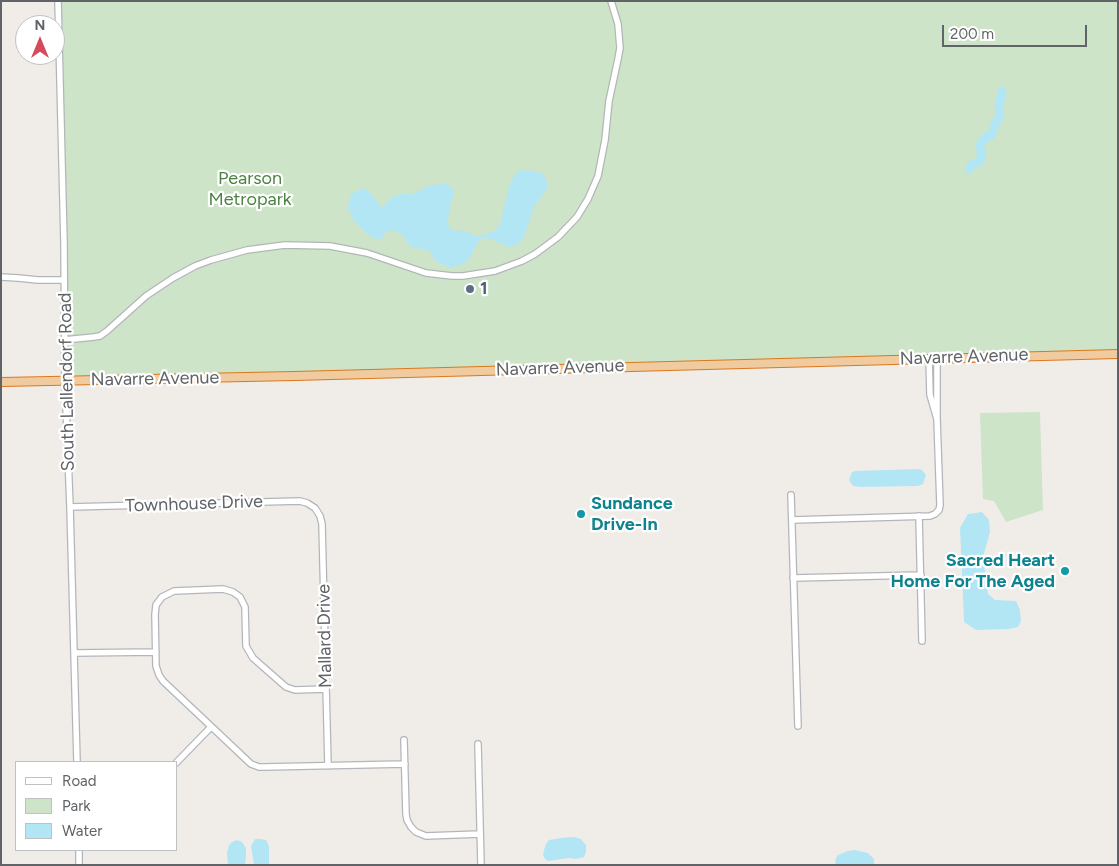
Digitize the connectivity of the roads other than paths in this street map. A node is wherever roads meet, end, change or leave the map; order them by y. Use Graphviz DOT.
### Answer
graph roads {
  1 [pos="58,1"];
  2 [pos="611,1"];
  3 [pos="1,277"];
  4 [pos="64,280"];
  5 [pos="64,340"];
  6 [pos="1118,354"];
  7 [pos="933,358"];
  8 [pos="65,381"];
  9 [pos="1,382"];
  10 [pos="791,495"];
  11 [pos="70,507"];
  12 [pos="315,508"];
  13 [pos="919,516"];
  14 [pos="792,520"];
  15 [pos="920,575"];
  16 [pos="793,578"];
  17 [pos="922,641"];
  18 [pos="156,652"];
  19 [pos="74,654"];
  20 [pos="326,689"];
  21 [pos="798,726"];
  22 [pos="211,727"];
  23 [pos="404,740"];
  24 [pos="478,744"];
  25 [pos="77,761"];
  26 [pos="178,761"];
  27 [pos="405,764"];
  28 [pos="328,766"];
  29 [pos="480,834"];
  30 [pos="79,851"];
  31 [pos="79,865"];
  32 [pos="481,865"];
  1 -- 4 [label="street, South Lallendorf Road"];
  2 -- 5 [label="street"];
  3 -- 4 [label="street"];
  4 -- 5 [label="street, South Lallendorf Road"];
  5 -- 8 [label="street, South Lallendorf Road"];
  6 -- 7 [label="highway, Navarre Avenue"];
  7 -- 8 [label="highway, Navarre Avenue"];
  7 -- 13 [label="street"];
  8 -- 9 [label="highway, Navarre Avenue"];
  8 -- 11 [label="street, South Lallendorf Road"];
  10 -- 14 [label="street"];
  11 -- 12 [label="street, Townhouse Drive"];
  11 -- 19 [label="street, South Lallendorf Road"];
  12 -- 20 [label="street, Mallard Drive"];
  13 -- 14 [label="street"];
  13 -- 15 [label="street"];
  14 -- 16 [label="street"];
  15 -- 16 [label="street"];
  15 -- 17 [label="street"];
  16 -- 21 [label="street"];
  18 -- 19 [label="street"];
  18 -- 20 [label="street"];
  18 -- 22 [label="street"];
  19 -- 25 [label="street, South Lallendorf Road"];
  20 -- 28 [label="street, Mallard Drive"];
  22 -- 26 [label="street"];
  22 -- 28 [label="street"];
  23 -- 27 [label="street"];
  24 -- 29 [label="street"];
  27 -- 28 [label="street"];
  27 -- 29 [label="street"];
  29 -- 32 [label="street"];
  30 -- 31 [label="street"];
}
